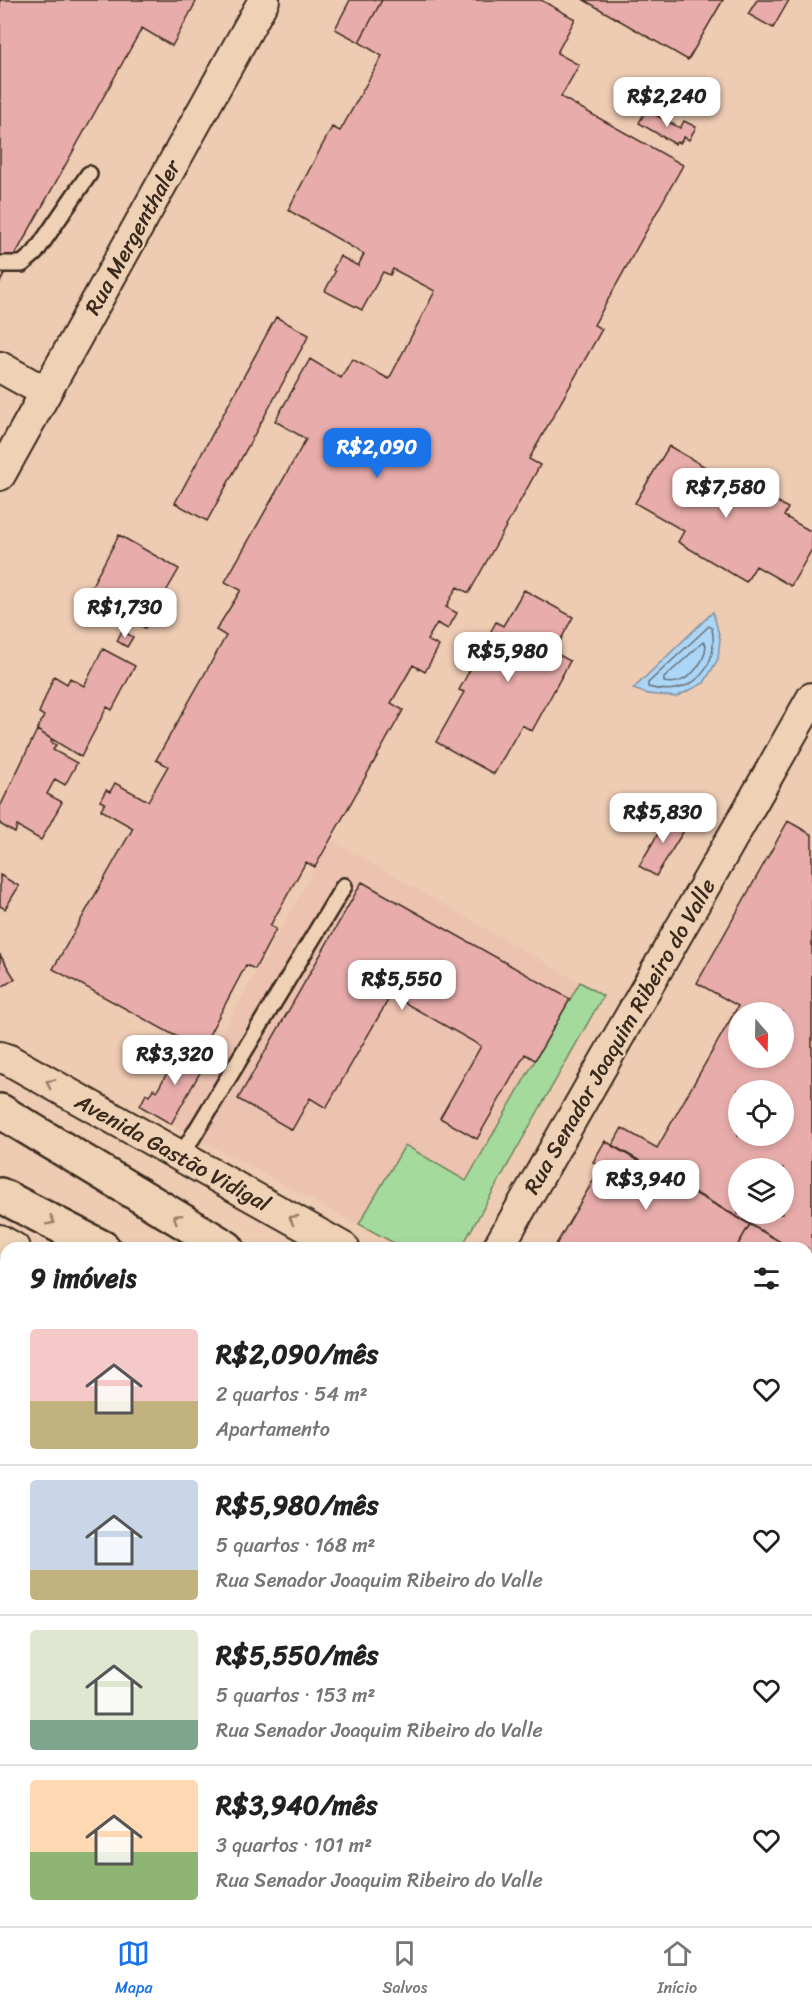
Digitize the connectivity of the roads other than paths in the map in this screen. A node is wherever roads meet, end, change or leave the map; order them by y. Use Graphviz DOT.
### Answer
graph roads {
  1 [pos="264,0"];
  2 [pos="89,174"];
  3 [pos="0,264"];
  4 [pos="0,367"];
  5 [pos="45,392"];
  6 [pos="0,475"];
  7 [pos="812,699"];
  8 [pos="344,886"];
  9 [pos="0,1058"];
  10 [pos="0,1111"];
  11 [pos="181,1156"];
  12 [pos="0,1195"];
  13 [pos="91,1242"];
  14 [pos="217,1242"];
  15 [pos="333,1242"];
  16 [pos="501,1242"];
  1 -- 5 [label="street, Rua Mergenthaler"];
  2 -- 3 [label="lane"];
  4 -- 5 [label="street"];
  5 -- 6 [label="street, Rua Mergenthaler"];
  7 -- 16 [label="street, Rua Senador Joaquim Ribeiro do Valle"];
  8 -- 11 [label="lane"];
  11 -- 9 [label="street, Avenida Gastão Vidigal, one-way"];
  14 -- 10 [label="highway, one-way"];
  15 -- 11 [label="street, Avenida Gastão Vidigal, one-way"];
  12 -- 13 [label="highway, one-way"];
}
